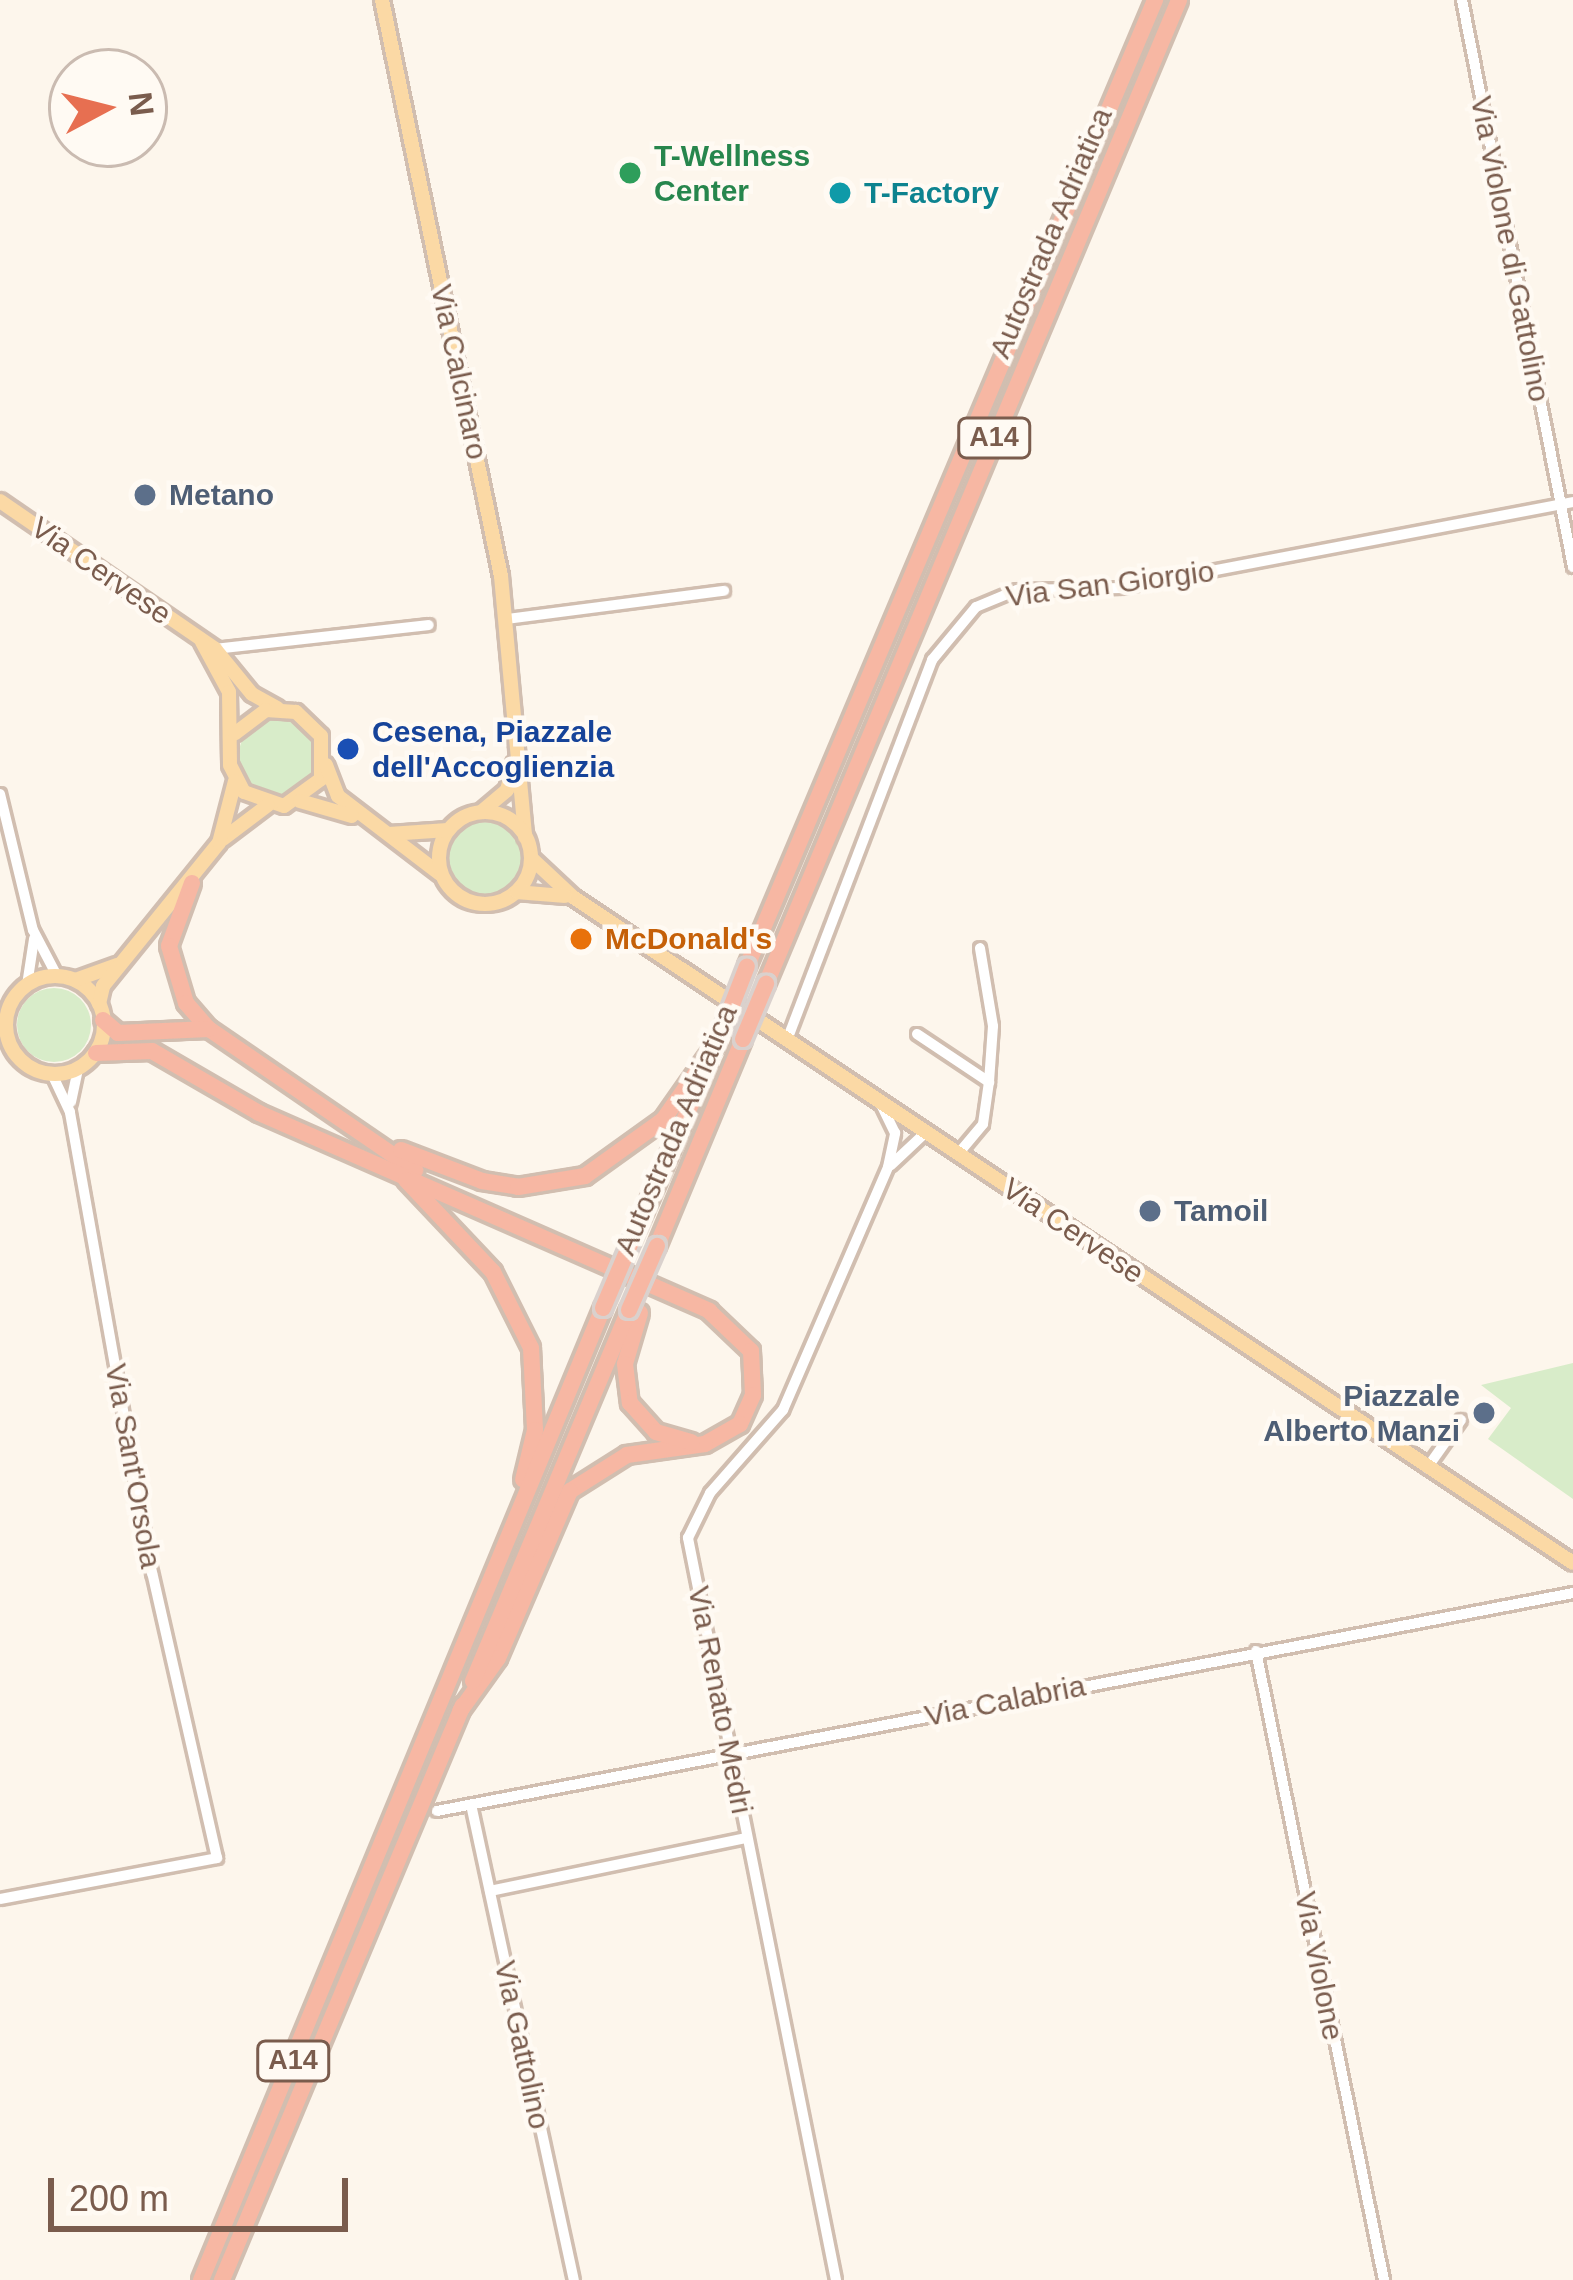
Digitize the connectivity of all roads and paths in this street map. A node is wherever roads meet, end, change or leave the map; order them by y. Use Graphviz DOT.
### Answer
graph roads {
  1 [pos="382,0"];
  2 [pos="1155,0"];
  3 [pos="1179,0"];
  4 [pos="1462,0"];
  5 [pos="0,501"];
  6 [pos="1566,503"];
  7 [pos="1573,567"];
  8 [pos="724,591"];
  9 [pos="507,619"];
  10 [pos="429,625"];
  11 [pos="208,646"];
  12 [pos="247,649"];
  13 [pos="236,669"];
  14 [pos="279,709"];
  15 [pos="235,733"];
  16 [pos="516,747"];
  17 [pos="326,765"];
  18 [pos="235,781"];
  19 [pos="0,794"];
  20 [pos="300,801"];
  21 [pos="268,805"];
  22 [pos="482,812"];
  23 [pos="372,826"];
  24 [pos="448,830"];
  25 [pos="526,837"];
  26 [pos="219,842"];
  27 [pos="531,858"];
  28 [pos="442,875"];
  29 [pos="192,884"];
  30 [pos="517,892"];
  31 [pos="574,897"];
  32 [pos="33,930"];
  33 [pos="980,948"];
  34 [pos="127,960"];
  35 [pos="57,976"];
  36 [pos="74,980"];
  37 [pos="27,985"];
  38 [pos="5,1011"];
  39 [pos="101,1012"];
  40 [pos="208,1029"];
  41 [pos="917,1034"];
  42 [pos="720,1035"];
  43 [pos="788,1040"];
  44 [pos="7,1048"];
  45 [pos="96,1053"];
  46 [pos="78,1069"];
  47 [pos="52,1074"];
  48 [pos="988,1082"];
  49 [pos="880,1103"];
  50 [pos="70,1112"];
  51 [pos="925,1132"];
  52 [pos="370,1134"];
  53 [pos="958,1154"];
  54 [pos="390,1167"];
  55 [pos="888,1167"];
  56 [pos="434,1185"];
  57 [pos="634,1312"];
  58 [pos="1461,1420"];
  59 [pos="705,1444"];
  60 [pos="1427,1468"];
  61 [pos="1573,1563"];
  62 [pos="492,1584"];
  63 [pos="1573,1593"];
  64 [pos="1256,1651"];
  65 [pos="460,1712"];
  66 [pos="731,1759"];
  67 [pos="472,1809"];
  68 [pos="437,1811"];
  69 [pos="747,1838"];
  70 [pos="395,1845"];
  71 [pos="490,1891"];
  72 [pos="0,1899"];
  73 [pos="201,2280"];
  74 [pos="222,2280"];
  75 [pos="574,2280"];
  76 [pos="836,2280"];
  77 [pos="1384,2280"];
  1 -- 9 [label="main road, Via Calcinaro"];
  2 -- 42 [label="highway, Autostrada Adriatica / A14, bridge"];
  3 -- 57 [label="highway, Autostrada Adriatica / A14, bridge"];
  4 -- 6 [label="street, Via Violone di Gattolino"];
  5 -- 11 [label="main road, Via Cervese"];
  6 -- 7 [label="street, Via Violone di Gattolino"];
  6 -- 43 [label="street, Via San Giorgio"];
  8 -- 9 [label="street"];
  9 -- 16 [label="main road, Via Calcinaro"];
  10 -- 12 [label="street"];
  11 -- 12 [label="street"];
  11 -- 13 [label="main road, Via Cervese"];
  11 -- 15 [label="main road, Via Cervese"];
  12 -- 13 [label="street"];
  13 -- 14 [label="main road, Via Cervese"];
  14 -- 15 [label="main road"];
  14 -- 17 [label="main road"];
  15 -- 18 [label="main road"];
  16 -- 22 [label="main road, Via Calcinaro"];
  16 -- 25 [label="main road, Via Calcinaro"];
  17 -- 20 [label="main road"];
  17 -- 23 [label="main road"];
  18 -- 21 [label="main road"];
  18 -- 26 [label="main road"];
  19 -- 32 [label="street"];
  20 -- 21 [label="main road"];
  20 -- 23 [label="main road"];
  21 -- 26 [label="main road"];
  22 -- 24 [label="main road"];
  22 -- 25 [label="main road"];
  23 -- 24 [label="main road"];
  23 -- 28 [label="main road"];
  24 -- 28 [label="main road"];
  25 -- 27 [label="main road"];
  26 -- 29 [label="main road"];
  27 -- 30 [label="main road"];
  27 -- 31 [label="main road, Via Cervese"];
  28 -- 30 [label="main road"];
  29 -- 34 [label="main road"];
  29 -- 40 [label="highway"];
  30 -- 31 [label="main road, Via Cervese"];
  31 -- 43 [label="main road, Via Cervese"];
  32 -- 35 [label="street"];
  32 -- 37 [label="street"];
  33 -- 48 [label="street"];
  34 -- 36 [label="main road"];
  34 -- 39 [label="main road"];
  35 -- 36 [label="main road"];
  35 -- 37 [label="main road"];
  36 -- 39 [label="main road"];
  37 -- 38 [label="main road"];
  38 -- 44 [label="main road"];
  39 -- 40 [label="highway"];
  39 -- 45 [label="main road"];
  40 -- 52 [label="highway"];
  41 -- 48 [label="street"];
  42 -- 52 [label="highway"];
  42 -- 62 [label="highway, Autostrada Adriatica / A14, bridge"];
  43 -- 49 [label="main road, Via Cervese"];
  44 -- 47 [label="main road"];
  45 -- 46 [label="main road"];
  45 -- 54 [label="highway"];
  46 -- 47 [label="main road"];
  46 -- 50 [label="street"];
  47 -- 50 [label="street, Via Sant'Orsola"];
  48 -- 53 [label="street"];
  49 -- 51 [label="main road, Via Cervese"];
  49 -- 55 [label="street, Via Renato Medri"];
  50 -- 72 [label="street, Via Sant'Orsola"];
  51 -- 53 [label="main road, Via Cervese"];
  51 -- 55 [label="street, Via Renato Medri"];
  52 -- 56 [label="highway"];
  53 -- 60 [label="main road, Via Cervese"];
  54 -- 56 [label="highway"];
  54 -- 62 [label="highway"];
  55 -- 66 [label="street, Via Renato Medri"];
  56 -- 59 [label="highway"];
  57 -- 59 [label="highway"];
  57 -- 65 [label="highway, Autostrada Adriatica / A14"];
  58 -- 60 [label="street"];
  59 -- 65 [label="highway"];
  60 -- 61 [label="main road, Via Cervese"];
  62 -- 70 [label="highway, Autostrada Adriatica / A14"];
  63 -- 64 [label="street, Via Calabria"];
  64 -- 66 [label="street, Via Calabria"];
  64 -- 77 [label="street, Via Violone"];
  65 -- 70 [label="highway, Autostrada Adriatica / A14"];
  66 -- 67 [label="street, Via Calabria"];
  66 -- 69 [label="street, Via Renato Medri"];
  67 -- 68 [label="street, Via Calabria"];
  67 -- 71 [label="street, Via Gattolino"];
  69 -- 71 [label="street"];
  69 -- 76 [label="street, Via Renato Medri"];
  70 -- 73 [label="highway, Autostrada Adriatica / A14"];
  70 -- 74 [label="highway, Autostrada Adriatica / A14"];
  71 -- 75 [label="street, Via Gattolino"];
}
